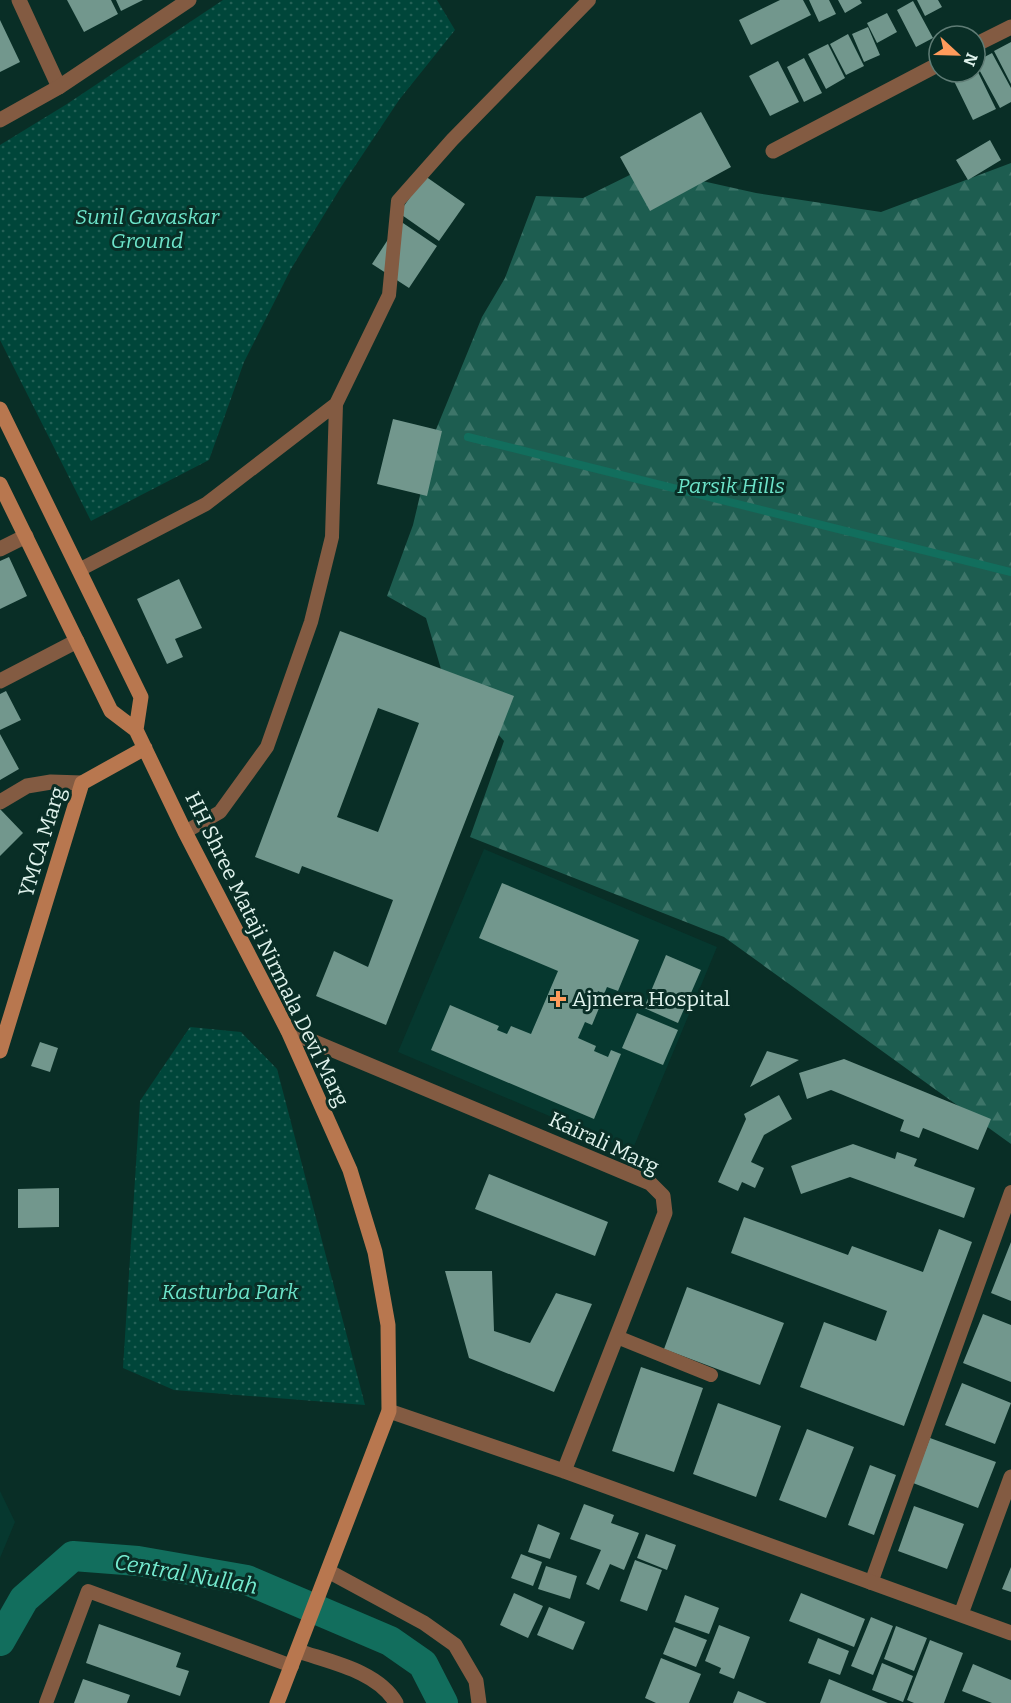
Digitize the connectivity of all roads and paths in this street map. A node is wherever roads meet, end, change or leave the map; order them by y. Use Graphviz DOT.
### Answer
graph roads {
  1 [pos="19,0"];
  2 [pos="189,0"];
  3 [pos="589,0"];
  4 [pos="1011,27"];
  5 [pos="987,39"];
  6 [pos="927,70"];
  7 [pos="59,87"];
  8 [pos="0,120"];
  9 [pos="773,151"];
  10 [pos="336,404"];
  11 [pos="0,409"];
  12 [pos="0,483"];
  13 [pos="26,536"];
  14 [pos="0,549"];
  15 [pos="79,570"];
  16 [pos="77,641"];
  17 [pos="0,681"];
  18 [pos="136,730"];
  19 [pos="145,748"];
  20 [pos="82,783"];
  21 [pos="0,802"];
  22 [pos="185,832"];
  23 [pos="288,1031"];
  24 [pos="0,1051"];
  25 [pos="1011,1192"];
  26 [pos="617,1337"];
  27 [pos="711,1375"];
  28 [pos="389,1411"];
  29 [pos="564,1471"];
  30 [pos="1011,1477"];
  31 [pos="326,1578"];
  32 [pos="871,1582"];
  33 [pos="961,1614"];
  34 [pos="1011,1633"];
  35 [pos="300,1645"];
  36 [pos="292,1666"];
  37 [pos="46,1703"];
  38 [pos="277,1703"];
  39 [pos="396,1703"];
  40 [pos="479,1703"];
  1 -- 7 [label="street"];
  2 -- 7 [label="street"];
  3 -- 10 [label="lane"];
  4 -- 5 [label="street"];
  6 -- 9 [label="street"];
  7 -- 8 [label="street"];
  10 -- 15 [label="lane"];
  10 -- 22 [label="lane"];
  11 -- 15 [label="main road"];
  12 -- 13 [label="main road, HH Shree Mataji Nirmala Devi Marg"];
  13 -- 14 [label="street"];
  13 -- 16 [label="main road, HH Shree Mataji Nirmala Devi Marg"];
  15 -- 18 [label="main road"];
  16 -- 17 [label="street"];
  16 -- 18 [label="main road, HH Shree Mataji Nirmala Devi Marg"];
  18 -- 19 [label="main road, HH Shree Mataji Nirmala Devi Marg"];
  19 -- 20 [label="main road, YMCA Marg"];
  19 -- 22 [label="main road, HH Shree Mataji Nirmala Devi Marg"];
  20 -- 21 [label="street"];
  20 -- 24 [label="main road, YMCA Marg"];
  22 -- 23 [label="main road, HH Shree Mataji Nirmala Devi Marg"];
  23 -- 26 [label="street, Kairali Marg"];
  23 -- 28 [label="main road, HH Shree Mataji Nirmala Devi Marg"];
  25 -- 32 [label="lane"];
  26 -- 27 [label="lane"];
  26 -- 29 [label="street, Kairali Marg"];
  28 -- 29 [label="street"];
  28 -- 31 [label="main road, HH Shree Mataji Nirmala Devi Marg"];
  29 -- 32 [label="street"];
  30 -- 33 [label="street"];
  31 -- 35 [label="main road, HH Shree Mataji Nirmala Devi Marg"];
  31 -- 40 [label="street"];
  32 -- 33 [label="street"];
  33 -- 34 [label="street"];
  35 -- 36 [label="main road, HH Shree Mataji Nirmala Devi Marg"];
  35 -- 39 [label="street"];
  36 -- 37 [label="lane"];
  36 -- 38 [label="main road, HH Shree Mataji Nirmala Devi Marg"];
}
